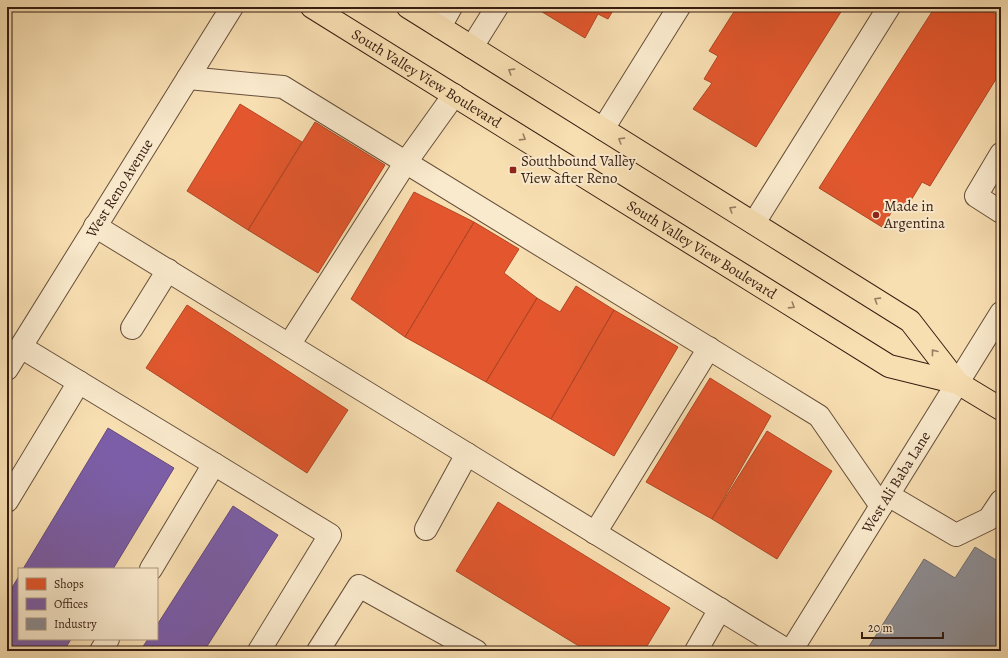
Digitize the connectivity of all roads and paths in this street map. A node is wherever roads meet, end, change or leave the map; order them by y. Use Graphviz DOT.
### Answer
graph roads {
  1 [pos="232,7"];
  2 [pos="312,7"];
  3 [pos="408,7"];
  4 [pos="452,7"];
  5 [pos="498,7"];
  6 [pos="679,7"];
  7 [pos="889,7"];
  8 [pos="440,27"];
  9 [pos="472,47"];
  10 [pos="188,78"];
  11 [pos="454,95"];
  12 [pos="603,129"];
  13 [pos="1001,154"];
  14 [pos="406,162"];
  15 [pos="1001,212"];
  16 [pos="754,223"];
  17 [pos="95,226"];
  18 [pos="168,270"];
  19 [pos="1001,313"];
  20 [pos="132,328"];
  21 [pos="289,345"];
  22 [pos="21,346"];
  23 [pos="709,348"];
  24 [pos="7,369"];
  25 [pos="79,382"];
  26 [pos="958,383"];
  27 [pos="1001,409"];
  28 [pos="468,454"];
  29 [pos="214,464"];
  30 [pos="7,501"];
  31 [pos="885,501"];
  32 [pos="1001,501"];
  33 [pos="426,529"];
  34 [pos="595,533"];
  35 [pos="152,568"];
  36 [pos="720,609"];
  37 [pos="107,640"];
  38 [pos="101,651"];
  39 [pos="259,651"];
  40 [pos="318,651"];
  41 [pos="476,651"];
  42 [pos="696,651"];
  43 [pos="790,651"];
  1 -- 10 [label="street, West Reno Avenue"];
  2 -- 11 [label="main road, South Valley View Boulevard"];
  3 -- 8 [label="main road, South Valley View Boulevard"];
  4 -- 8 [label="street"];
  5 -- 9 [label="street"];
  6 -- 12 [label="street"];
  7 -- 16 [label="street"];
  8 -- 9 [label="main road, South Valley View Boulevard"];
  12 -- 9 [label="main road, South Valley View Boulevard, one-way"];
  10 -- 14 [label="street"];
  10 -- 17 [label="street, West Reno Avenue"];
  11 -- 14 [label="street"];
  11 -- 26 [label="main road, South Valley View Boulevard, one-way"];
  16 -- 12 [label="main road, South Valley View Boulevard, one-way"];
  13 -- 15 [label="street"];
  14 -- 21 [label="street"];
  14 -- 23 [label="street"];
  26 -- 16 [label="main road, South Valley View Boulevard, one-way"];
  17 -- 18 [label="street"];
  17 -- 22 [label="street, West Reno Avenue"];
  18 -- 20 [label="street"];
  18 -- 21 [label="street"];
  19 -- 26 [label="street, West Ali Baba Lane"];
  21 -- 28 [label="street"];
  22 -- 24 [label="street, West Reno Avenue"];
  22 -- 25 [label="street"];
  23 -- 31 [label="street"];
  23 -- 34 [label="street"];
  25 -- 29 [label="street"];
  25 -- 30 [label="street"];
  26 -- 27 [label="main road, South Valley View Boulevard"];
  26 -- 31 [label="street, West Ali Baba Lane"];
  28 -- 33 [label="street"];
  28 -- 34 [label="street"];
  29 -- 35 [label="street"];
  29 -- 39 [label="street"];
  31 -- 32 [label="street"];
  31 -- 43 [label="street, West Ali Baba Lane"];
  34 -- 36 [label="street"];
  36 -- 42 [label="street"];
  36 -- 43 [label="street"];
  37 -- 38 [label="street"];
  40 -- 41 [label="street"];
}
